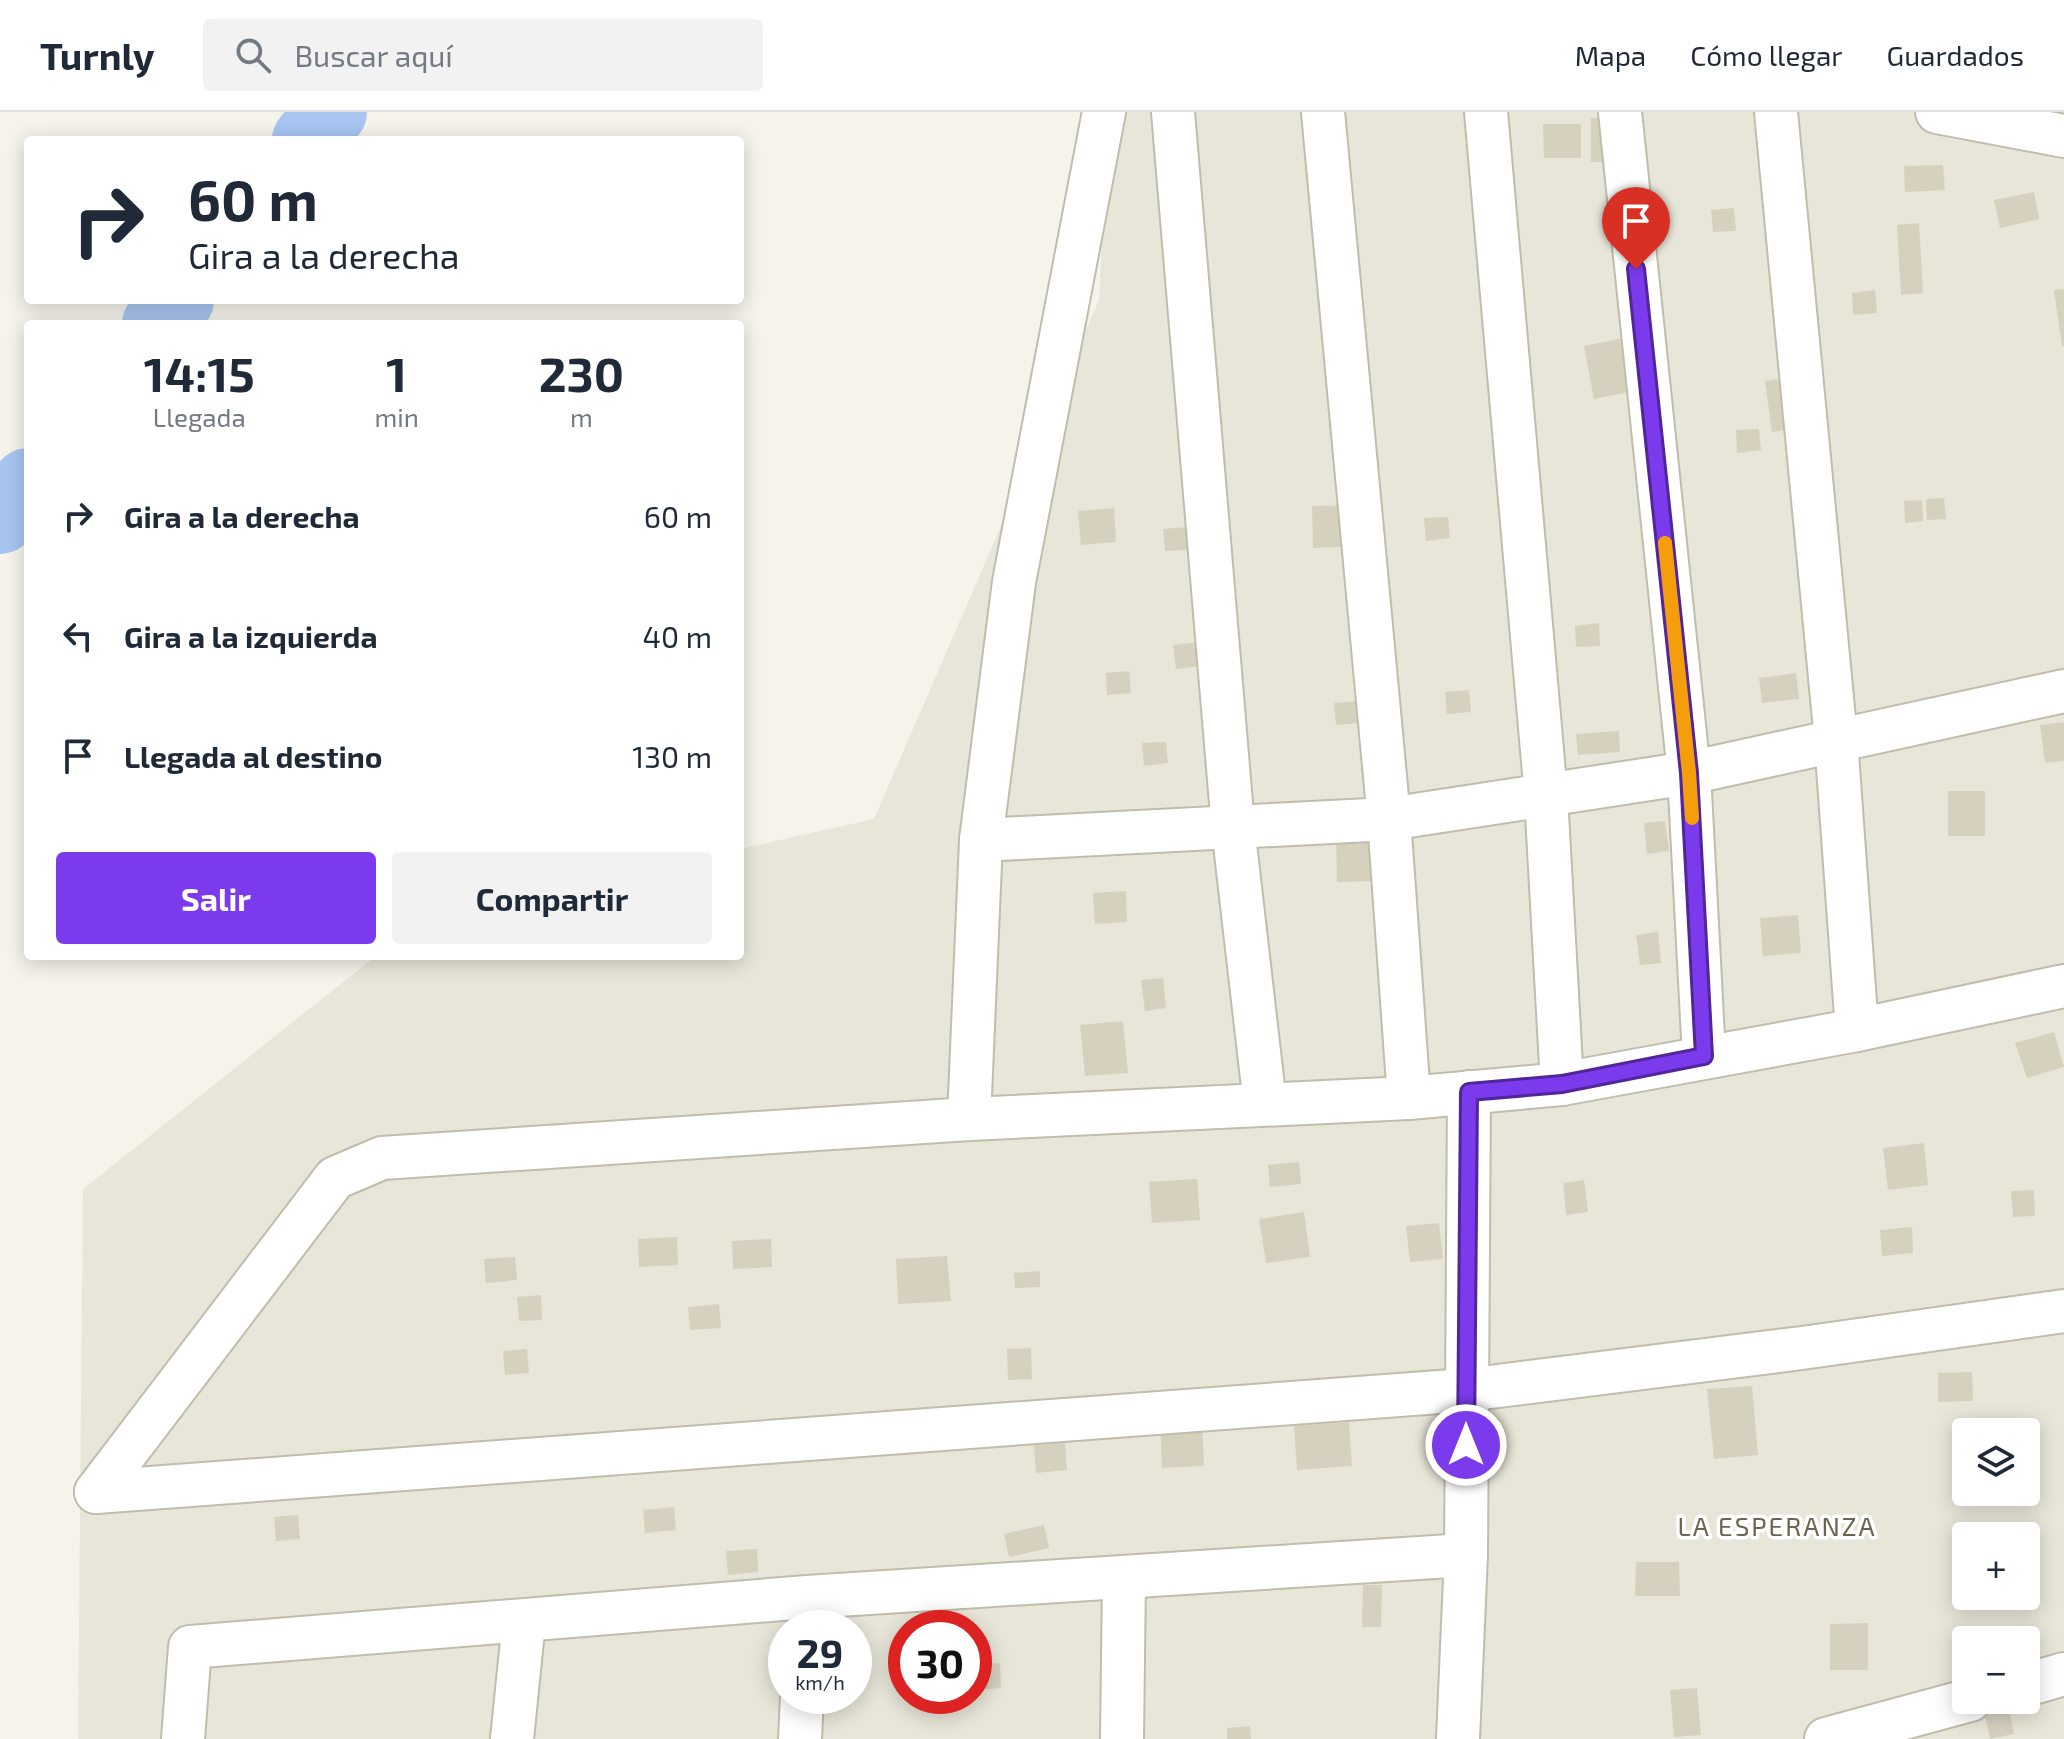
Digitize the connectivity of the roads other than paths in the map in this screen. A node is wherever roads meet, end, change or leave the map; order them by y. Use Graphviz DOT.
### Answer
graph roads {
  1 [pos="1104,112"];
  2 [pos="1173,112"];
  3 [pos="1323,112"];
  4 [pos="1486,112"];
  5 [pos="1620,112"];
  6 [pos="1776,112"];
  7 [pos="1937,112"];
  8 [pos="2064,136"];
  9 [pos="2064,691"];
  10 [pos="1836,740"];
  11 [pos="1689,773"];
  12 [pos="1546,796"];
  13 [pos="1389,819"];
  14 [pos="1233,827"];
  15 [pos="981,840"];
  16 [pos="2064,986"];
  17 [pos="1857,1030"];
  18 [pos="1704,1056"];
  19 [pos="1562,1084"];
  20 [pos="1469,1092"];
  21 [pos="1409,1098"];
  22 [pos="1265,1104"];
  23 [pos="969,1119"];
  24 [pos="2064,1311"];
  25 [pos="1466,1390"];
  26 [pos="1466,1555"];
  27 [pos="1124,1577"];
  28 [pos="832,1610"];
  29 [pos="768,1614"];
  30 [pos="524,1621"];
  31 [pos="2064,1674"];
  32 [pos="2040,1681"];
  33 [pos="1952,1705"];
  34 [pos="801,1714"];
  35 [pos="183,1739"];
  36 [pos="512,1739"];
  37 [pos="800,1739"];
  38 [pos="1122,1739"];
  39 [pos="1458,1739"];
  40 [pos="1826,1739"];
  1 -- 15 [label="street"];
  2 -- 14 [label="street"];
  3 -- 13 [label="street"];
  4 -- 12 [label="street"];
  5 -- 11 [label="street"];
  6 -- 10 [label="street"];
  7 -- 8 [label="street"];
  9 -- 10 [label="street"];
  10 -- 11 [label="street"];
  10 -- 17 [label="street"];
  11 -- 12 [label="street"];
  11 -- 18 [label="street"];
  12 -- 13 [label="street"];
  12 -- 19 [label="street"];
  13 -- 14 [label="street"];
  13 -- 21 [label="street"];
  14 -- 15 [label="street"];
  14 -- 22 [label="street"];
  15 -- 23 [label="street"];
  16 -- 17 [label="street"];
  17 -- 18 [label="street"];
  18 -- 19 [label="street"];
  19 -- 20 [label="street"];
  20 -- 21 [label="street"];
  20 -- 25 [label="street"];
  21 -- 22 [label="street"];
  22 -- 23 [label="street"];
  23 -- 25 [label="street"];
  24 -- 25 [label="street"];
  25 -- 26 [label="street"];
  26 -- 27 [label="street"];
  26 -- 39 [label="street"];
  27 -- 28 [label="street"];
  27 -- 38 [label="street"];
  29 -- 30 [label="street"];
  30 -- 35 [label="street"];
  30 -- 36 [label="street"];
  31 -- 32 [label="street"];
  33 -- 40 [label="street"];
  34 -- 37 [label="street"];
}
